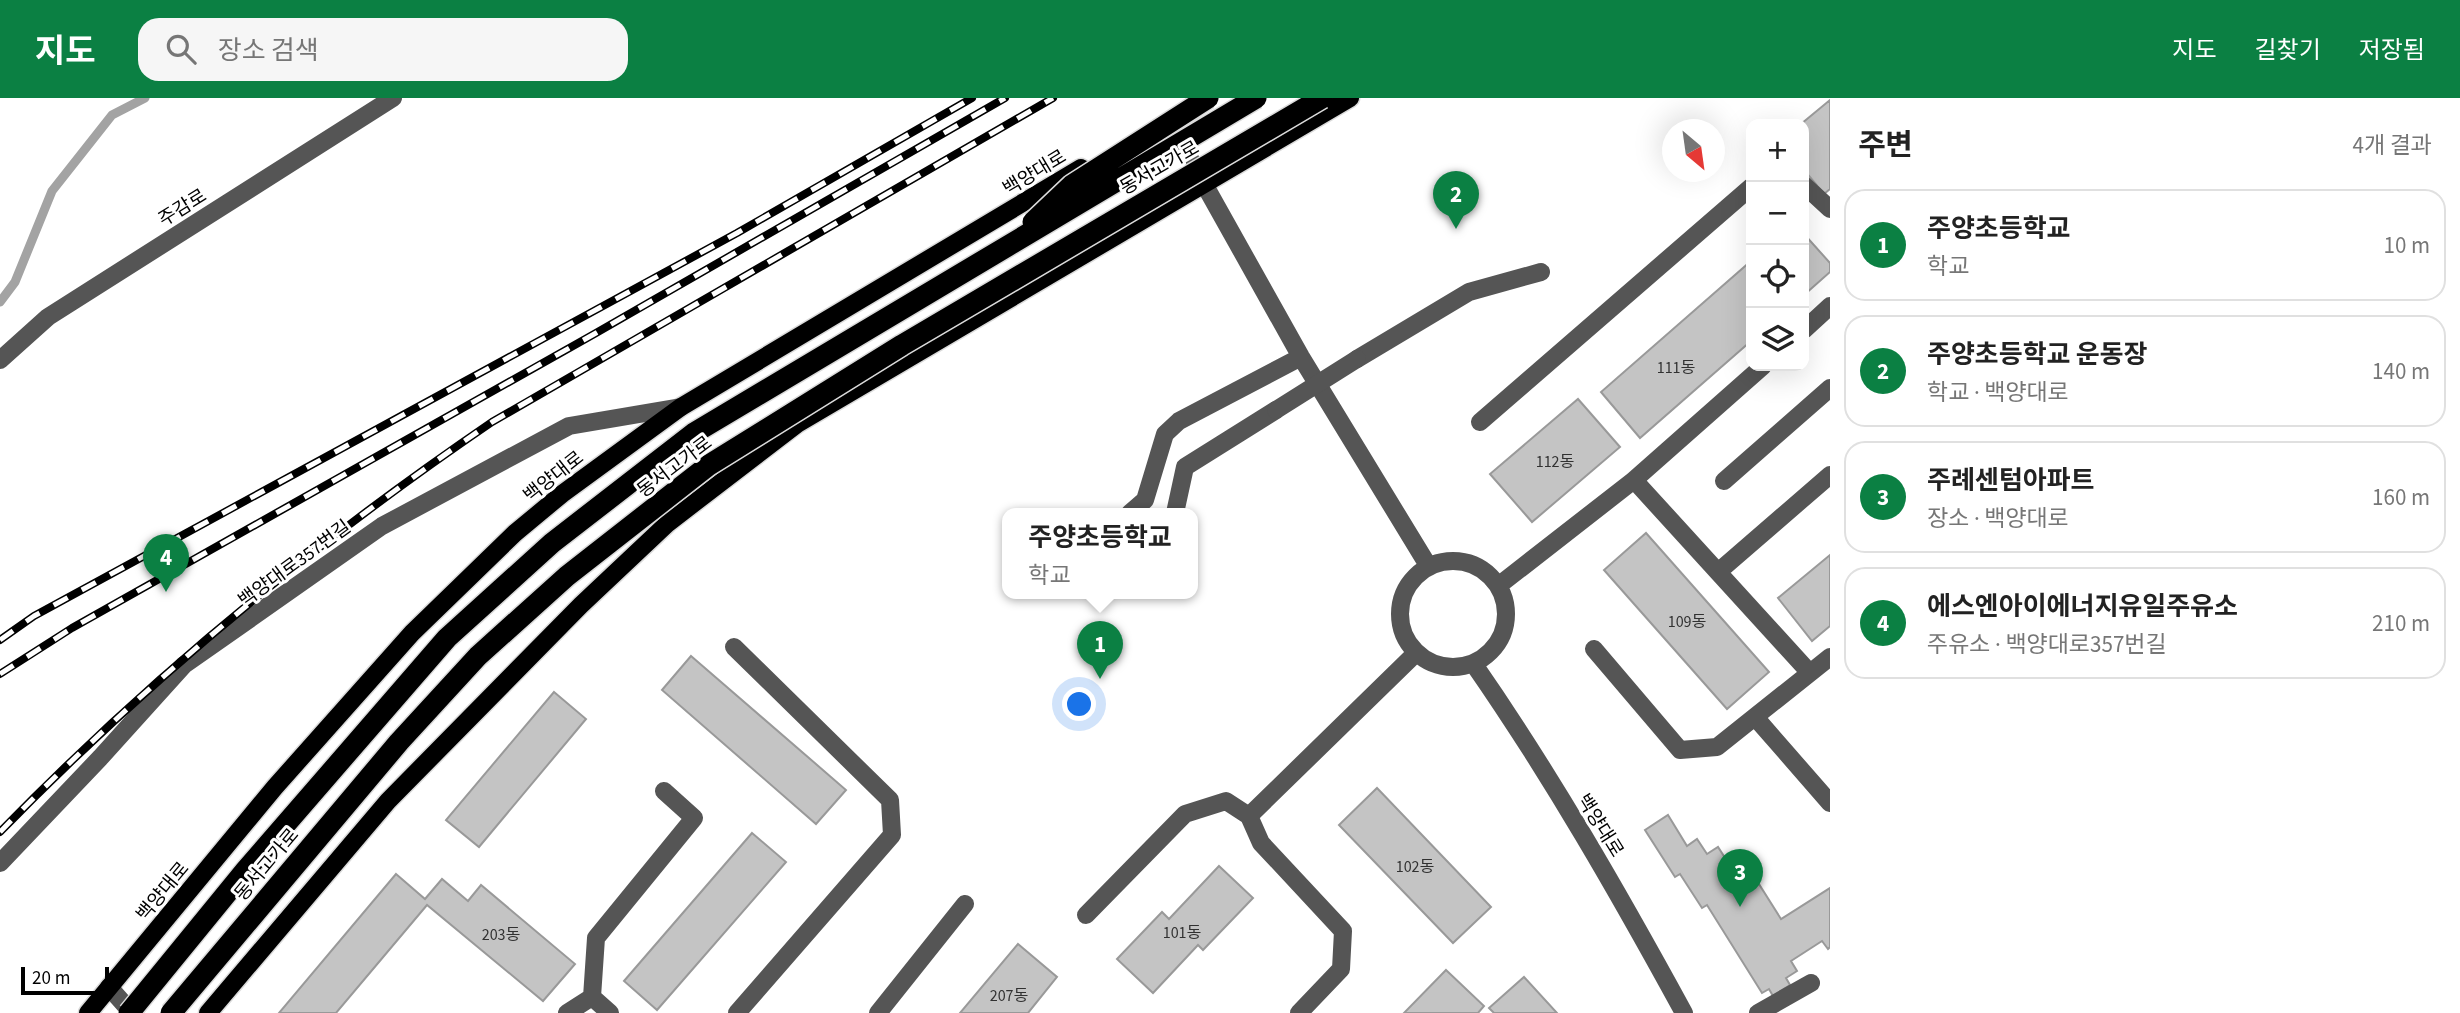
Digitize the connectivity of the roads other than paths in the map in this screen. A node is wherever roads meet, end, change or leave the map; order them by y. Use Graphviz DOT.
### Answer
graph roads {
  1 [pos="393,98"];
  2 [pos="1198,98"];
  3 [pos="1208,98"];
  4 [pos="1256,98"];
  5 [pos="1322,98"];
  6 [pos="1350,98"];
  7 [pos="1166,117"];
  8 [pos="1206,185"];
  9 [pos="1809,190"];
  10 [pos="1746,191"];
  11 [pos="1830,209"];
  12 [pos="1002,251"];
  13 [pos="1541,272"];
  14 [pos="1830,306"];
  15 [pos="1809,325"];
  16 [pos="1301,357"];
  17 [pos="0,360"];
  18 [pos="1757,371"];
  19 [pos="1830,388"];
  20 [pos="681,407"];
  21 [pos="1480,422"];
  22 [pos="1830,475"];
  23 [pos="1634,480"];
  24 [pos="1724,481"];
  25 [pos="1136,508"];
  26 [pos="1176,508"];
  27 [pos="1429,567"];
  28 [pos="1718,572"];
  29 [pos="1498,586"];
  30 [pos="734,647"];
  31 [pos="1594,649"];
  32 [pos="1416,653"];
  33 [pos="1830,657"];
  34 [pos="1473,663"];
  35 [pos="1810,673"];
  36 [pos="1755,717"];
  37 [pos="664,790"];
  38 [pos="1830,803"];
  39 [pos="1249,816"];
  40 [pos="0,863"];
  41 [pos="965,904"];
  42 [pos="1086,915"];
  43 [pos="1811,983"];
  44 [pos="109,987"];
  45 [pos="592,996"];
  46 [pos="88,1013"];
  47 [pos="130,1013"];
  48 [pos="171,1013"];
  49 [pos="208,1013"];
  50 [pos="567,1013"];
  51 [pos="610,1013"];
  52 [pos="737,1013"];
  53 [pos="878,1013"];
  54 [pos="1298,1013"];
  55 [pos="1684,1013"];
  56 [pos="1758,1013"];
  1 -- 17 [label="street, 주감로"];
  2 -- 7 [label="main road, 백양대로"];
  3 -- 12 [label="highway, bridge"];
  4 -- 12 [label="highway, 동서고가로, bridge"];
  5 -- 48 [label="highway, 동서고가로, bridge"];
  6 -- 8 [label="main road"];
  7 -- 8 [label="street"];
  7 -- 20 [label="main road, 백양대로"];
  8 -- 16 [label="street"];
  8 -- 49 [label="main road"];
  9 -- 11 [label="street"];
  10 -- 21 [label="street"];
  12 -- 47 [label="highway, 동서고가로, bridge"];
  13 -- 26 [label="street, bridge"];
  14 -- 15 [label="street"];
  16 -- 25 [label="street"];
  16 -- 27 [label="street"];
  18 -- 23 [label="street"];
  19 -- 24 [label="street"];
  20 -- 40 [label="street, 백양대로357번길"];
  20 -- 44 [label="main road, 백양대로"];
  22 -- 28 [label="street"];
  23 -- 28 [label="street"];
  23 -- 29 [label="street"];
  27 -- 29 [label="street"];
  27 -- 32 [label="street"];
  28 -- 35 [label="street"];
  29 -- 34 [label="street"];
  30 -- 52 [label="street"];
  31 -- 36 [label="street"];
  32 -- 34 [label="street"];
  32 -- 39 [label="street"];
  33 -- 35 [label="street"];
  34 -- 55 [label="street, 백양대로"];
  35 -- 36 [label="street"];
  36 -- 38 [label="street"];
  37 -- 45 [label="street"];
  39 -- 42 [label="street"];
  39 -- 54 [label="street"];
  41 -- 53 [label="street"];
  43 -- 56 [label="street"];
  44 -- 46 [label="main road, 백양대로"];
  44 -- 47 [label="street"];
  45 -- 50 [label="street"];
  45 -- 51 [label="street"];
}
